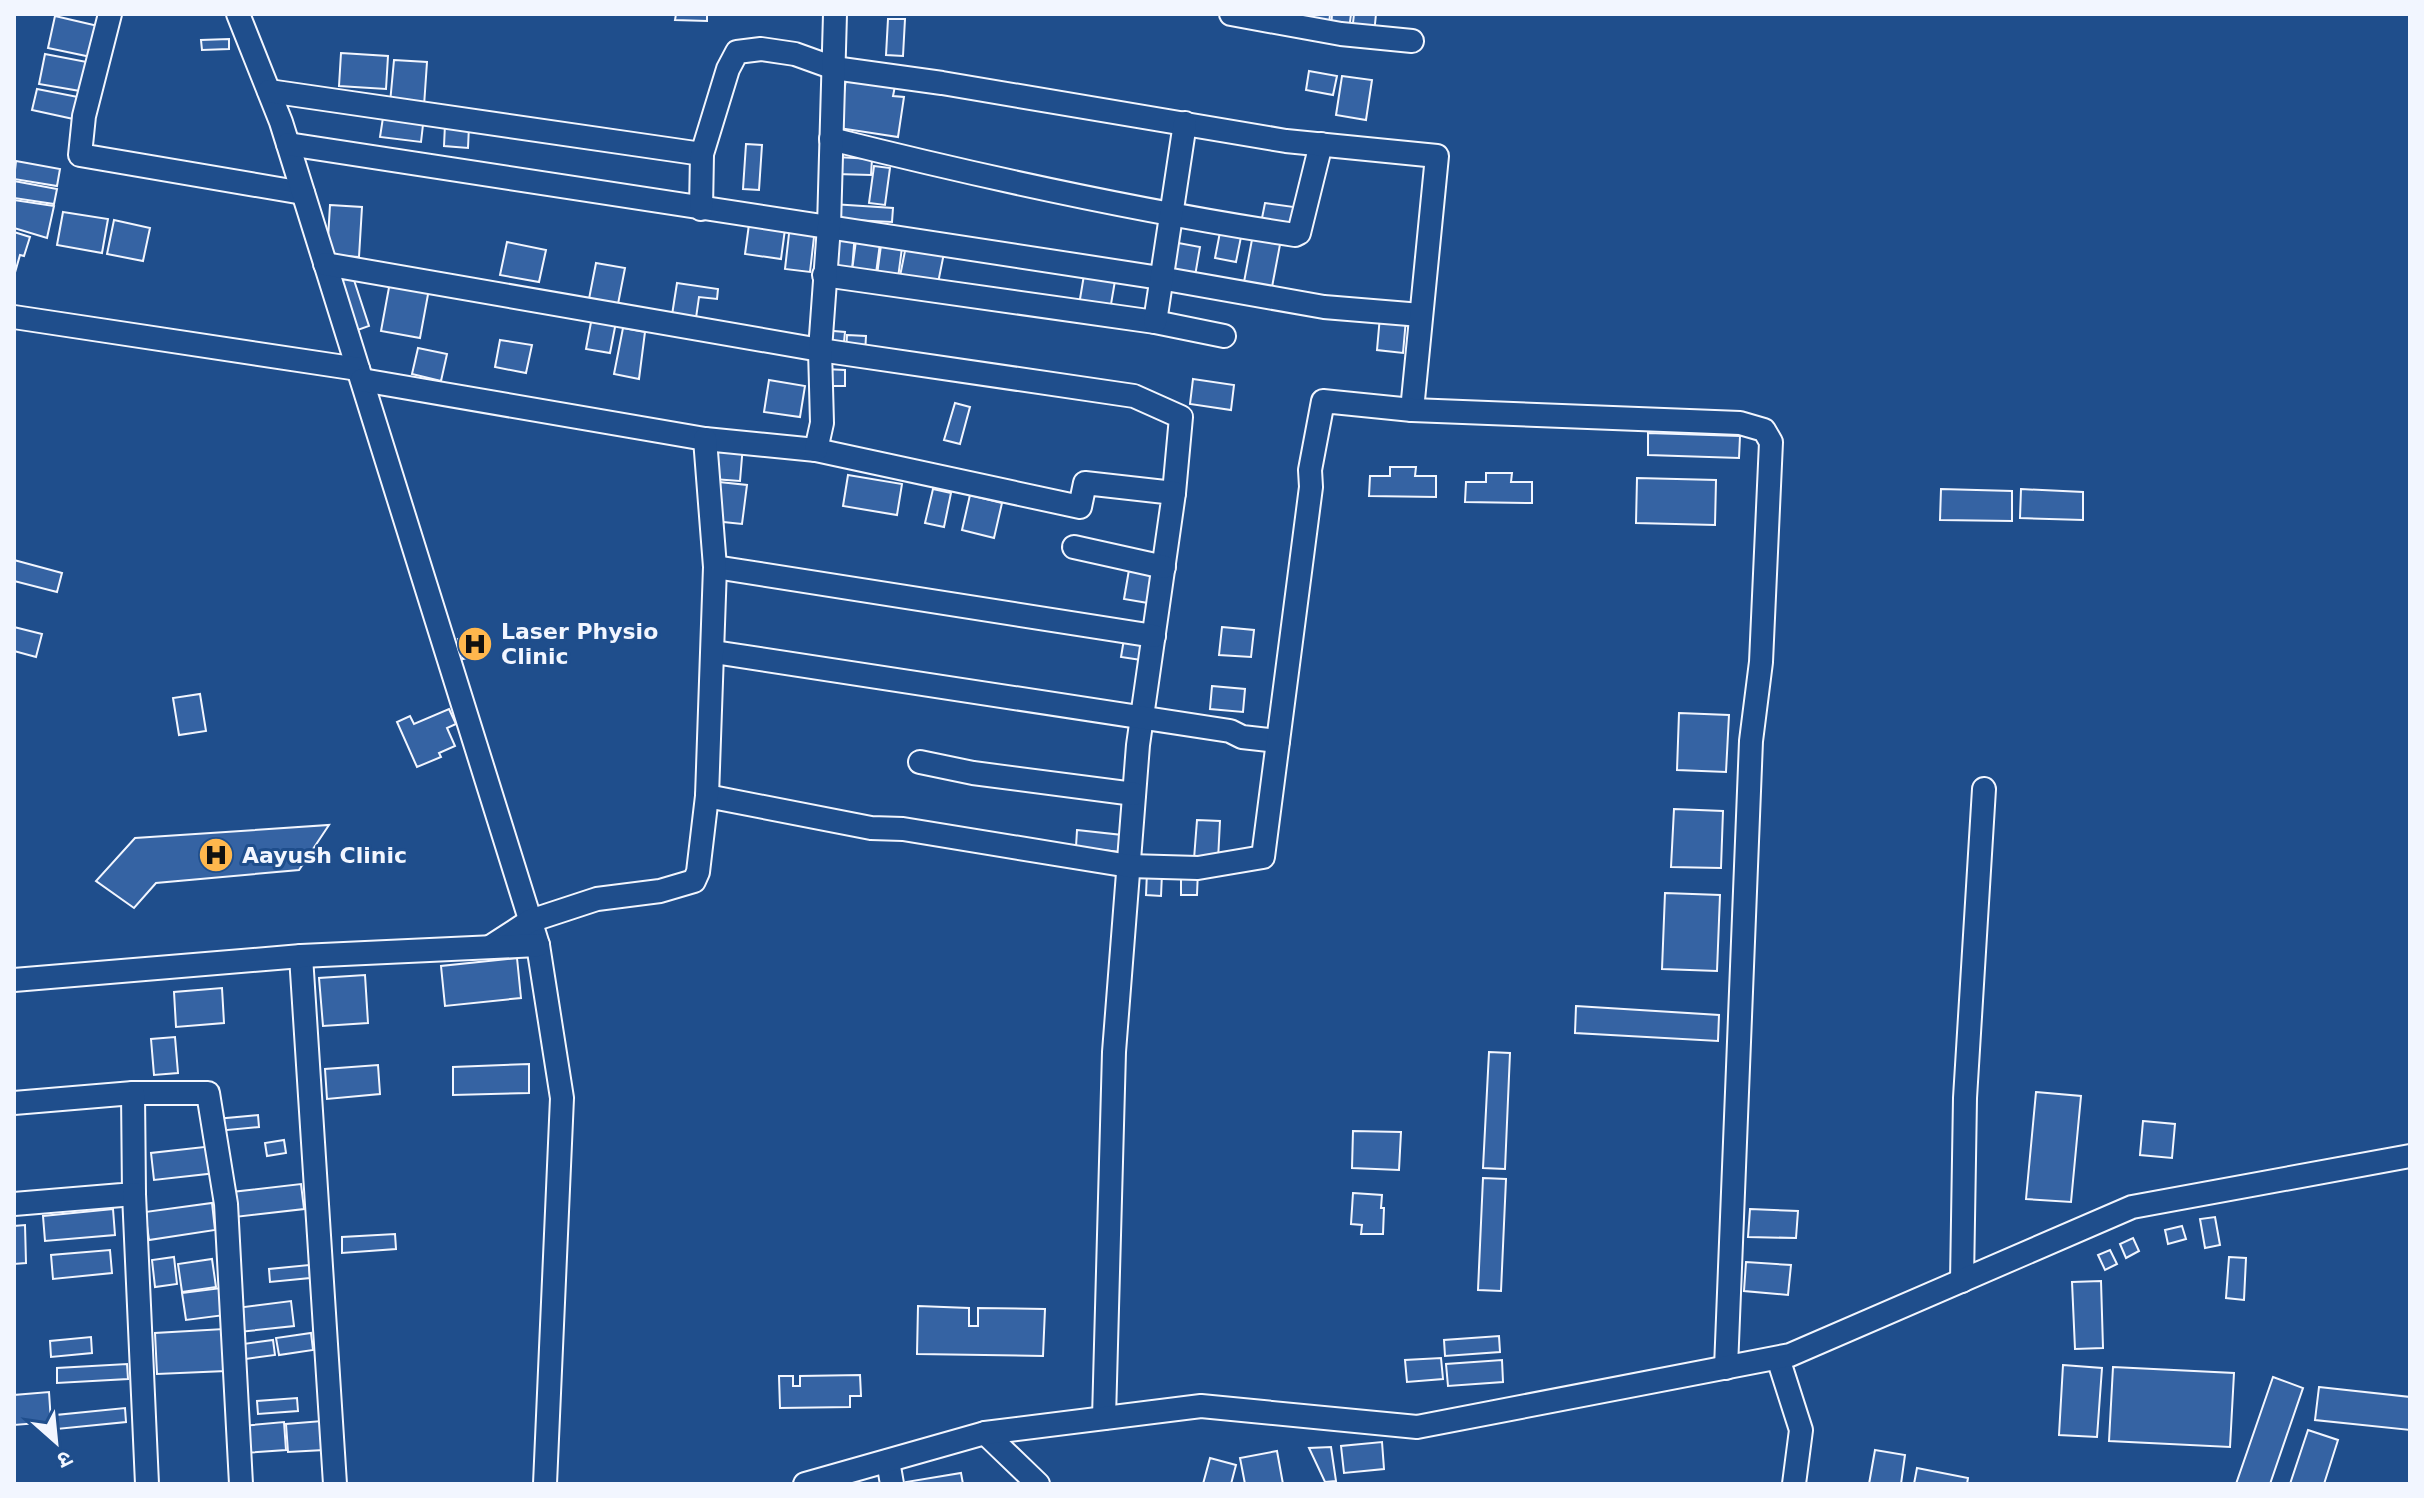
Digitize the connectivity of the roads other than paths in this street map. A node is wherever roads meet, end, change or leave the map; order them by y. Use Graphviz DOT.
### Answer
graph roads {
  1 [pos="110,14"];
  2 [pos="238,14"];
  3 [pos="835,14"];
  4 [pos="1231,14"];
  5 [pos="1412,41"];
  6 [pos="834,68"];
  7 [pos="269,91"];
  8 [pos="1185,123"];
  9 [pos="831,139"];
  10 [pos="288,144"];
  11 [pos="1321,144"];
  12 [pos="702,154"];
  13 [pos="303,193"];
  14 [pos="701,209"];
  15 [pos="1170,216"];
  16 [pos="829,226"];
  17 [pos="325,264"];
  18 [pos="824,275"];
  19 [pos="1160,278"];
  20 [pos="1421,315"];
  21 [pos="14,317"];
  22 [pos="1155,322"];
  23 [pos="1224,336"];
  24 [pos="820,350"];
  25 [pos="360,375"];
  26 [pos="1412,410"];
  27 [pos="705,439"];
  28 [pos="816,450"];
  29 [pos="1174,493"];
  30 [pos="1074,547"];
  31 [pos="715,567"];
  32 [pos="1164,567"];
  33 [pos="1154,636"];
  34 [pos="714,652"];
  35 [pos="1143,716"];
  36 [pos="1278,741"];
  37 [pos="920,762"];
  38 [pos="1984,789"];
  39 [pos="1134,794"];
  40 [pos="707,796"];
  41 [pos="1129,866"];
  42 [pos="530,921"];
  43 [pos="538,945"];
  44 [pos="490,947"];
  45 [pos="301,956"];
  46 [pos="14,980"];
  47 [pos="133,1093"];
  48 [pos="14,1103"];
  49 [pos="2410,1156"];
  50 [pos="134,1194"];
  51 [pos="14,1204"];
  52 [pos="1962,1281"];
  53 [pos="1778,1358"];
  54 [pos="1726,1368"];
  55 [pos="1104,1418"];
  56 [pos="985,1433"];
  57 [pos="888,1461"];
  58 [pos="147,1484"];
  59 [pos="241,1484"];
  60 [pos="335,1484"];
  61 [pos="545,1484"];
  62 [pos="805,1484"];
  63 [pos="892,1484"];
  64 [pos="1038,1484"];
  65 [pos="1794,1484"];
  1 -- 13 [label="street"];
  2 -- 7 [label="street"];
  3 -- 6 [label="street"];
  4 -- 5 [label="street"];
  6 -- 8 [label="street"];
  6 -- 9 [label="street"];
  6 -- 12 [label="street"];
  7 -- 10 [label="street"];
  7 -- 12 [label="street"];
  8 -- 11 [label="street"];
  8 -- 15 [label="street"];
  9 -- 15 [label="street"];
  9 -- 16 [label="street"];
  10 -- 13 [label="street"];
  10 -- 14 [label="street"];
  11 -- 15 [label="street"];
  11 -- 20 [label="street"];
  12 -- 14 [label="street"];
  13 -- 17 [label="street"];
  14 -- 16 [label="street"];
  15 -- 19 [label="street"];
  16 -- 18 [label="street"];
  16 -- 19 [label="street"];
  17 -- 24 [label="street"];
  17 -- 25 [label="street"];
  18 -- 22 [label="street"];
  18 -- 24 [label="street"];
  19 -- 20 [label="street"];
  19 -- 22 [label="street"];
  20 -- 26 [label="street"];
  21 -- 25 [label="street"];
  22 -- 23 [label="street"];
  24 -- 28 [label="street"];
  24 -- 29 [label="street"];
  25 -- 27 [label="street"];
  25 -- 42 [label="street"];
  26 -- 36 [label="street"];
  26 -- 54 [label="street"];
  27 -- 28 [label="street"];
  27 -- 31 [label="street"];
  28 -- 29 [label="street"];
  29 -- 32 [label="street"];
  30 -- 32 [label="street"];
  31 -- 33 [label="street"];
  31 -- 34 [label="street"];
  32 -- 33 [label="street"];
  33 -- 35 [label="street"];
  34 -- 35 [label="street"];
  34 -- 40 [label="street"];
  35 -- 36 [label="street"];
  35 -- 39 [label="street"];
  36 -- 41 [label="street"];
  37 -- 39 [label="street"];
  38 -- 52 [label="street"];
  39 -- 41 [label="street"];
  40 -- 41 [label="street"];
  40 -- 42 [label="street"];
  41 -- 55 [label="street"];
  42 -- 43 [label="street"];
  42 -- 44 [label="street"];
  43 -- 44 [label="street"];
  43 -- 61 [label="street"];
  44 -- 45 [label="street"];
  45 -- 46 [label="street"];
  45 -- 60 [label="street"];
  47 -- 48 [label="street"];
  47 -- 50 [label="street"];
  47 -- 59 [label="street"];
  49 -- 52 [label="street"];
  50 -- 51 [label="street"];
  50 -- 58 [label="street"];
  52 -- 53 [label="street"];
  53 -- 54 [label="street"];
  53 -- 65 [label="street"];
  54 -- 55 [label="street"];
  55 -- 56 [label="street"];
  56 -- 57 [label="street"];
  56 -- 64 [label="street"];
  57 -- 62 [label="street"];
  57 -- 63 [label="street"];
}
